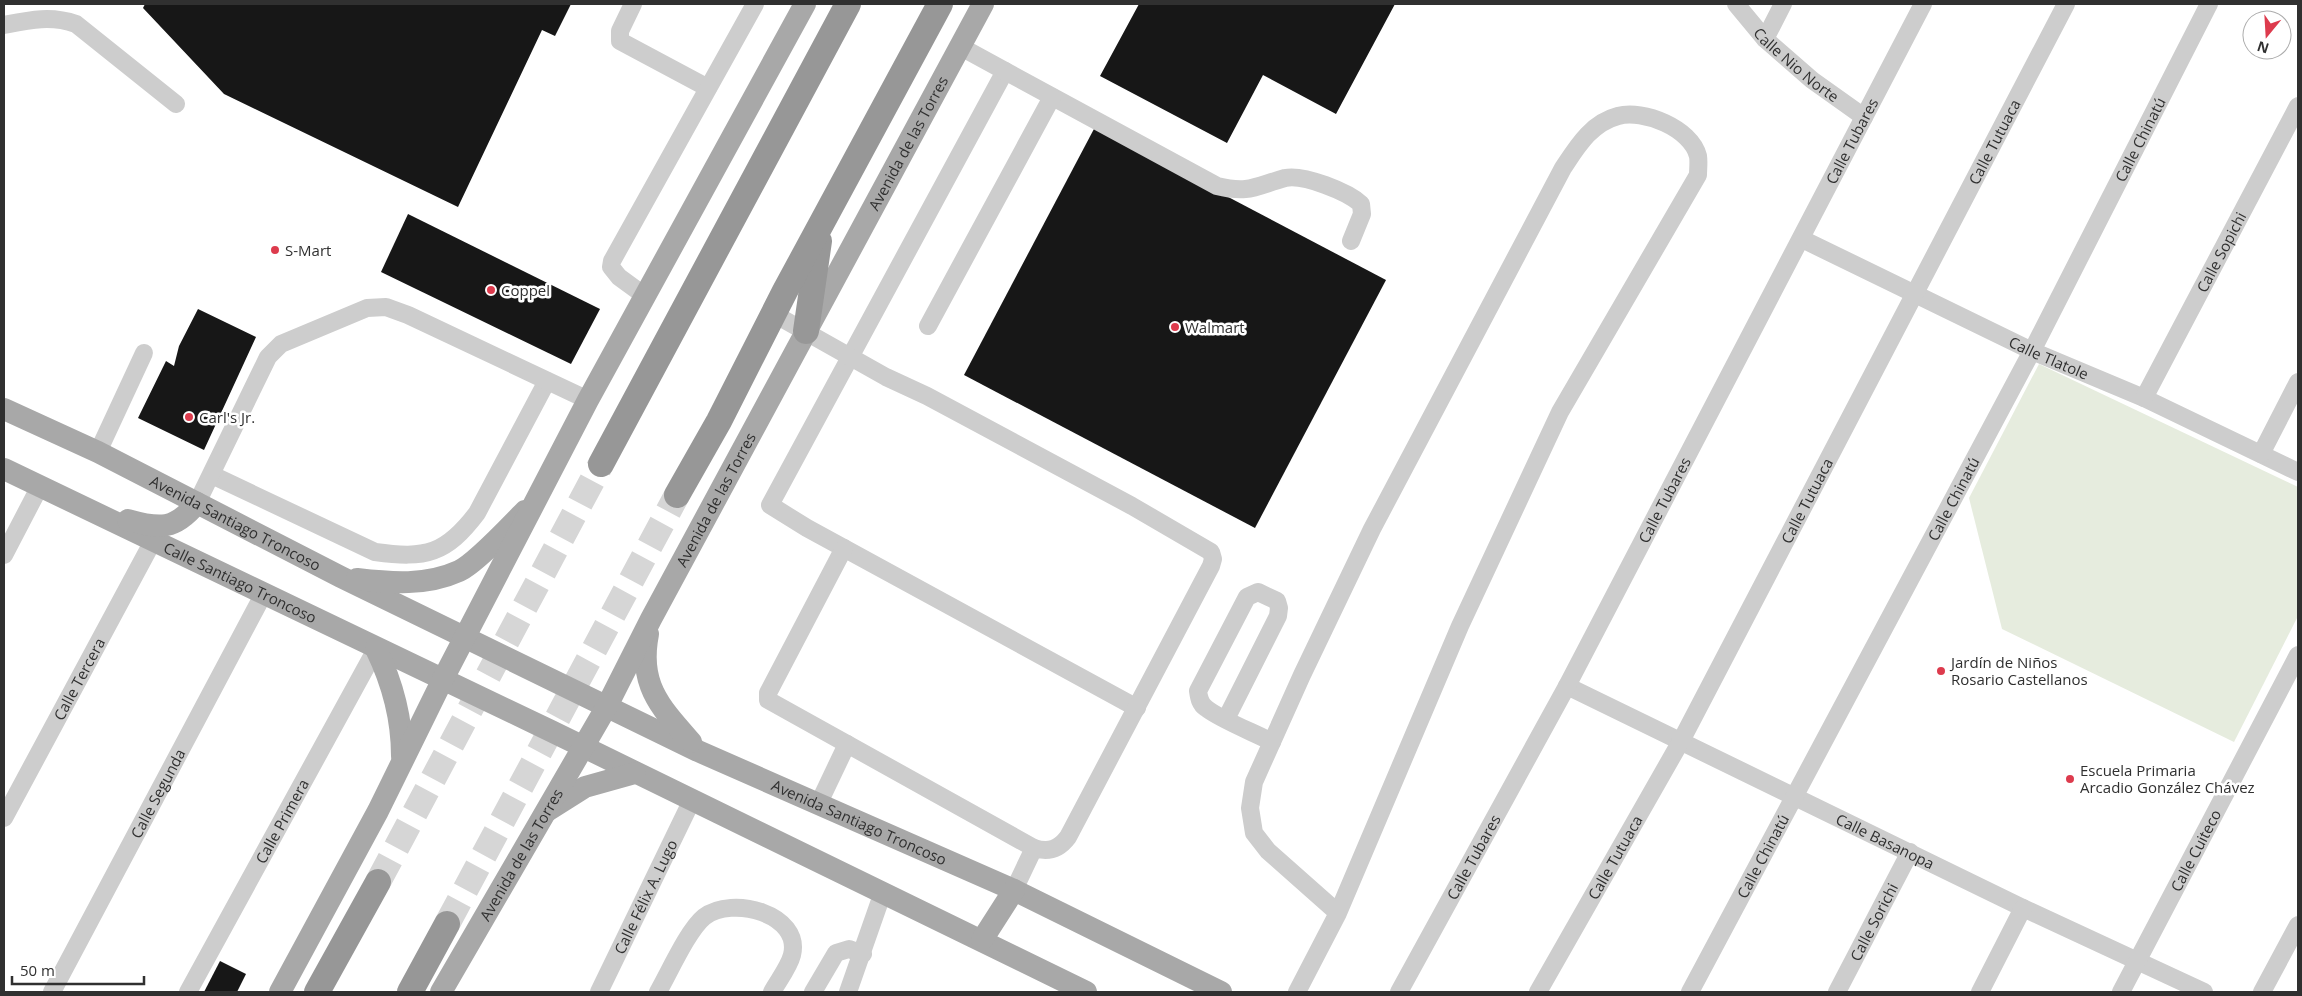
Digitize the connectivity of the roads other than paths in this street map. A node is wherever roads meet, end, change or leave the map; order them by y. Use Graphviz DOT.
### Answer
graph roads {
  1 [pos="633,4"];
  2 [pos="755,4"];
  3 [pos="804,4"];
  4 [pos="848,4"];
  5 [pos="940,4"];
  6 [pos="958,4"];
  7 [pos="983,4"];
  8 [pos="1736,4"];
  9 [pos="1783,4"];
  10 [pos="1923,4"];
  11 [pos="2066,4"];
  12 [pos="2210,4"];
  13 [pos="4,25"];
  14 [pos="1765,39"];
  15 [pos="961,47"];
  16 [pos="909,61"];
  17 [pos="1005,71"];
  18 [pos="708,88"];
  19 [pos="1052,97"];
  20 [pos="176,104"];
  21 [pos="2298,106"];
  22 [pos="1864,117"];
  23 [pos="822,223"];
  24 [pos="1802,239"];
  25 [pos="1351,241"];
  26 [pos="1914,294"];
  27 [pos="644,296"];
  28 [pos="774,314"];
  29 [pos="928,326"];
  30 [pos="806,331"];
  31 [pos="2032,350"];
  32 [pos="144,353"];
  33 [pos="850,356"];
  34 [pos="547,381"];
  35 [pos="2298,382"];
  36 [pos="2144,398"];
  37 [pos="588,400"];
  38 [pos="4,409"];
  39 [pos="98,452"];
  40 [pos="2261,454"];
  41 [pos="601,464"];
  42 [pos="4,469"];
  43 [pos="2298,472"];
  44 [pos="212,475"];
  45 [pos="40,486"];
  46 [pos="677,495"];
  47 [pos="539,499"];
  48 [pos="197,503"];
  49 [pos="86,508"];
  50 [pos="153,540"];
  51 [pos="844,548"];
  52 [pos="4,555"];
  53 [pos="340,577"];
  54 [pos="263,595"];
  55 [pos="651,619"];
  56 [pos="464,638"];
  57 [pos="376,649"];
  58 [pos="2298,655"];
  59 [pos="442,680"];
  60 [pos="1567,686"];
  61 [pos="607,706"];
  62 [pos="1137,708"];
  63 [pos="1226,719"];
  64 [pos="1681,741"];
  65 [pos="1272,742"];
  66 [pos="847,744"];
  67 [pos="582,747"];
  68 [pos="698,751"];
  69 [pos="402,760"];
  70 [pos="634,773"];
  71 [pos="1795,795"];
  72 [pos="692,800"];
  73 [pos="818,805"];
  74 [pos="542,814"];
  75 [pos="4,818"];
  76 [pos="1034,848"];
  77 [pos="1910,852"];
  78 [pos="378,882"];
  79 [pos="1014,890"];
  80 [pos="884,892"];
  81 [pos="2024,908"];
  82 [pos="1338,913"];
  83 [pos="447,924"];
  84 [pos="2298,925"];
  85 [pos="982,940"];
  86 [pos="863,954"];
  87 [pos="2138,960"];
  88 [pos="52,992"];
  89 [pos="188,992"];
  90 [pos="280,992"];
  91 [pos="317,992"];
  92 [pos="410,992"];
  93 [pos="441,992"];
  94 [pos="599,992"];
  95 [pos="658,992"];
  96 [pos="772,992"];
  97 [pos="813,992"];
  98 [pos="848,992"];
  99 [pos="1086,992"];
  100 [pos="1221,992"];
  101 [pos="1297,992"];
  102 [pos="1399,992"];
  103 [pos="1538,992"];
  104 [pos="1690,992"];
  105 [pos="1837,992"];
  106 [pos="1980,992"];
  107 [pos="2121,992"];
  108 [pos="2204,992"];
  109 [pos="2262,992"];
  1 -- 18 [label="street"];
  2 -- 18 [label="street"];
  3 -- 27 [label="main road"];
  4 -- 41 [label="highway"];
  5 -- 16 [label="highway"];
  6 -- 16 [label="highway"];
  7 -- 15 [label="main road, Avenida de las Torres"];
  8 -- 14 [label="street, Calle Nio Norte"];
  9 -- 14 [label="street"];
  10 -- 22 [label="street, Calle Tubares"];
  11 -- 26 [label="street, Calle Tutuaca"];
  12 -- 31 [label="street, Calle Chinatú"];
  13 -- 20 [label="street"];
  14 -- 22 [label="street, Calle Nio Norte"];
  15 -- 17 [label="street"];
  15 -- 30 [label="main road, Avenida de las Torres"];
  16 -- 23 [label="highway"];
  17 -- 19 [label="street"];
  17 -- 33 [label="street"];
  18 -- 27 [label="street"];
  19 -- 25 [label="street"];
  19 -- 29 [label="street"];
  21 -- 36 [label="street, Calle Sopichi"];
  22 -- 24 [label="street, Calle Tubares"];
  23 -- 28 [label="highway"];
  23 -- 30 [label="highway"];
  24 -- 26 [label="street, Calle Tlatole"];
  24 -- 60 [label="street, Calle Tubares"];
  26 -- 31 [label="street, Calle Tlatole"];
  26 -- 64 [label="street, Calle Tutuaca"];
  27 -- 37 [label="main road"];
  28 -- 30 [label="street"];
  28 -- 46 [label="highway"];
  30 -- 33 [label="street"];
  30 -- 55 [label="main road, Avenida de las Torres"];
  31 -- 36 [label="street, Calle Tlatole"];
  31 -- 71 [label="street, Calle Chinatú"];
  32 -- 39 [label="street"];
  33 -- 51 [label="street"];
  33 -- 62 [label="street"];
  34 -- 37 [label="street"];
  34 -- 44 [label="street"];
  34 -- 44 [label="street"];
  35 -- 40 [label="street"];
  36 -- 40 [label="street, Calle Tlatole"];
  37 -- 47 [label="main road"];
  38 -- 39 [label="main road, Avenida Santiago Troncoso"];
  39 -- 48 [label="main road, Avenida Santiago Troncoso"];
  40 -- 43 [label="street, Calle Tlatole"];
  42 -- 45 [label="main road, Calle Santiago Troncoso"];
  44 -- 48 [label="street"];
  45 -- 49 [label="main road, Calle Santiago Troncoso"];
  45 -- 52 [label="street"];
  47 -- 53 [label="main road"];
  47 -- 56 [label="main road"];
  48 -- 49 [label="main road"];
  48 -- 53 [label="main road, Avenida Santiago Troncoso"];
  49 -- 50 [label="main road, Calle Santiago Troncoso"];
  50 -- 54 [label="main road, Calle Santiago Troncoso"];
  50 -- 75 [label="street, Calle Tercera"];
  51 -- 62 [label="street"];
  51 -- 66 [label="street"];
  53 -- 56 [label="main road, Avenida Santiago Troncoso"];
  54 -- 57 [label="main road, Calle Santiago Troncoso"];
  54 -- 88 [label="street, Calle Segunda"];
  55 -- 61 [label="main road, Avenida de las Torres"];
  55 -- 68 [label="main road"];
  56 -- 59 [label="main road"];
  56 -- 61 [label="main road, Avenida Santiago Troncoso"];
  57 -- 59 [label="main road, Calle Santiago Troncoso"];
  57 -- 69 [label="main road"];
  57 -- 89 [label="street, Calle Primera"];
  58 -- 87 [label="street, Calle Cuiteco"];
  59 -- 67 [label="main road, Calle Santiago Troncoso"];
  59 -- 69 [label="main road"];
  60 -- 64 [label="street, Calle Basanopa"];
  60 -- 102 [label="street, Calle Tubares"];
  61 -- 67 [label="main road, Avenida de las Torres"];
  61 -- 68 [label="main road, Avenida Santiago Troncoso"];
  62 -- 76 [label="street"];
  63 -- 63 [label="street"];
  63 -- 65 [label="street"];
  64 -- 71 [label="street, Calle Basanopa"];
  64 -- 103 [label="street, Calle Tutuaca"];
  65 -- 82 [label="street"];
  65 -- 82 [label="street"];
  66 -- 73 [label="street"];
  66 -- 76 [label="street"];
  67 -- 70 [label="main road"];
  67 -- 74 [label="main road, Avenida de las Torres"];
  68 -- 73 [label="main road, Avenida Santiago Troncoso"];
  69 -- 90 [label="main road"];
  70 -- 72 [label="main road"];
  70 -- 74 [label="main road"];
  71 -- 77 [label="street, Calle Basanopa"];
  71 -- 104 [label="street, Calle Chinatú"];
  72 -- 80 [label="main road"];
  72 -- 94 [label="street, Calle Félix A. Lugo"];
  73 -- 79 [label="main road, Avenida Santiago Troncoso"];
  74 -- 93 [label="main road, Avenida de las Torres"];
  76 -- 79 [label="street"];
  77 -- 81 [label="street, Calle Basanopa"];
  77 -- 105 [label="street, Calle Sorichi"];
  78 -- 91 [label="highway"];
  79 -- 85 [label="main road"];
  79 -- 100 [label="main road, Avenida Santiago Troncoso"];
  80 -- 85 [label="main road"];
  80 -- 86 [label="street"];
  81 -- 87 [label="street, Calle Basanopa"];
  81 -- 106 [label="street"];
  82 -- 101 [label="street"];
  83 -- 92 [label="highway"];
  84 -- 109 [label="street"];
  85 -- 99 [label="main road"];
  86 -- 97 [label="street"];
  86 -- 98 [label="street"];
  87 -- 107 [label="street, Calle Cuiteco"];
  87 -- 108 [label="street, Calle Basanopa"];
  95 -- 96 [label="street"];
}
